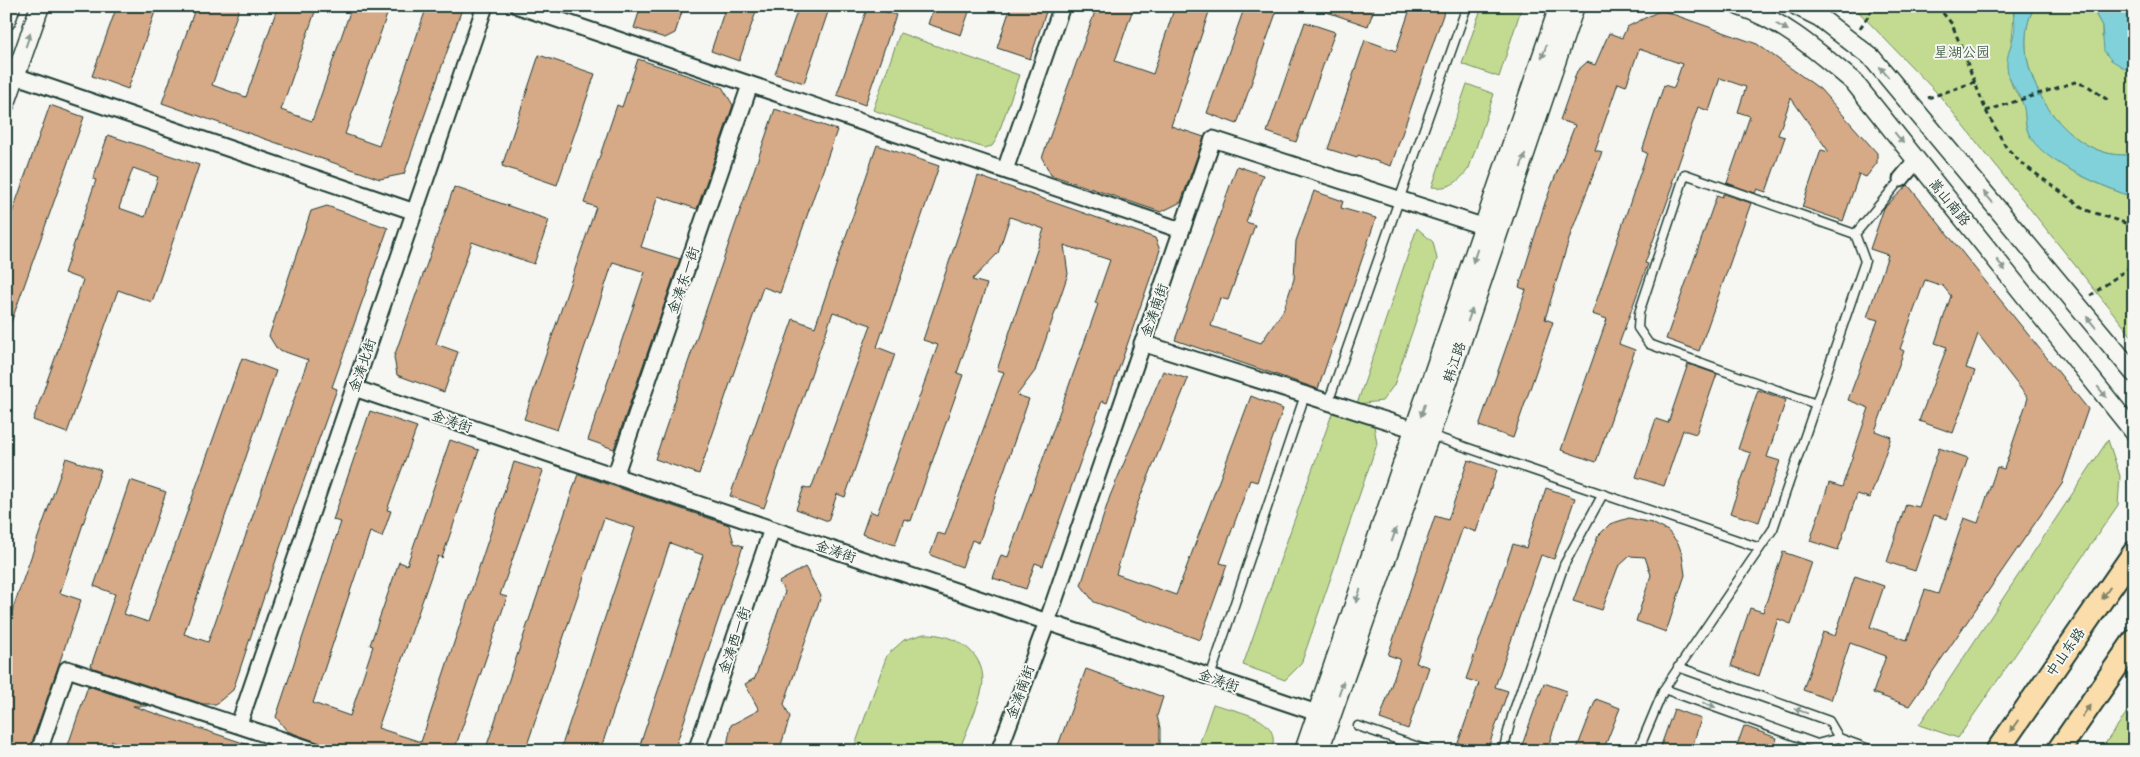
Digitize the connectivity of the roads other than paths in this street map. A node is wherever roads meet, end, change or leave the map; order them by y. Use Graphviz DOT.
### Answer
graph roads {
  1 [pos="11,6"];
  2 [pos="40,6"];
  3 [pos="485,6"];
  4 [pos="518,6"];
  5 [pos="1062,6"];
  6 [pos="1467,6"];
  7 [pos="1560,6"];
  8 [pos="1575,6"];
  9 [pos="1739,6"];
  10 [pos="1797,6"];
  11 [pos="6,21"];
  12 [pos="16,76"];
  13 [pos="750,85"];
  14 [pos="6,102"];
  15 [pos="1917,160"];
  16 [pos="1005,170"];
  17 [pos="1902,178"];
  18 [pos="1399,199"];
  19 [pos="415,212"];
  20 [pos="1485,227"];
  21 [pos="1182,230"];
  22 [pos="1855,234"];
  23 [pos="1142,343"];
  24 [pos="2134,373"];
  25 [pos="354,388"];
  26 [pos="1305,396"];
  27 [pos="1328,403"];
  28 [pos="1816,404"];
  29 [pos="1423,432"];
  30 [pos="2134,432"];
  31 [pos="615,476"];
  32 [pos="1603,494"];
  33 [pos="772,529"];
  34 [pos="1760,548"];
  35 [pos="2134,553"];
  36 [pos="1046,622"];
  37 [pos="2134,641"];
  38 [pos="1678,667"];
  39 [pos="1210,677"];
  40 [pos="1664,689"];
  41 [pos="1324,715"];
  42 [pos="239,724"];
  43 [pos="1358,726"];
  44 [pos="1839,738"];
  45 [pos="39,751"];
  46 [pos="316,751"];
  47 [pos="696,751"];
  48 [pos="999,751"];
  49 [pos="1304,751"];
  50 [pos="1319,751"];
  51 [pos="1430,751"];
  52 [pos="1503,751"];
  53 [pos="1638,751"];
  54 [pos="1874,751"];
  55 [pos="1997,751"];
  56 [pos="2058,751"];
  1 -- 11 [label="street"];
  12 -- 2 [label="street, one-way"];
  3 -- 19 [label="street, 金涛北街"];
  4 -- 13 [label="street"];
  5 -- 16 [label="street"];
  6 -- 18 [label="lane"];
  7 -- 20 [label="street, 韩江路, one-way"];
  29 -- 8 [label="street, 韩江路, one-way"];
  9 -- 15 [label="street, 嵩山南路, one-way"];
  24 -- 10 [label="street, one-way"];
  12 -- 14 [label="street"];
  12 -- 19 [label="street"];
  13 -- 16 [label="street"];
  13 -- 31 [label="street, 金涛东一街"];
  15 -- 17 [label="street"];
  15 -- 30 [label="street, 嵩山南路, one-way"];
  16 -- 21 [label="street"];
  17 -- 22 [label="lane"];
  18 -- 20 [label="street, 金涛南街"];
  18 -- 21 [label="street, 金涛南街"];
  18 -- 27 [label="lane"];
  19 -- 25 [label="street, 金涛北街"];
  20 -- 29 [label="street, 韩江路, one-way"];
  21 -- 23 [label="street, 金涛南街"];
  22 -- 28 [label="lane"];
  22 -- 28 [label="lane"];
  23 -- 26 [label="street"];
  23 -- 36 [label="street, 金涛南街"];
  25 -- 31 [label="street, 金涛街"];
  25 -- 42 [label="street, 金涛北街"];
  26 -- 27 [label="street"];
  26 -- 39 [label="lane"];
  27 -- 29 [label="street"];
  28 -- 34 [label="lane"];
  29 -- 32 [label="lane"];
  29 -- 41 [label="street, 韩江路"];
  31 -- 33 [label="street, 金涛街"];
  32 -- 34 [label="lane"];
  32 -- 52 [label="lane"];
  33 -- 36 [label="street, 金涛街"];
  33 -- 47 [label="street, 金涛西一街"];
  34 -- 38 [label="lane"];
  35 -- 55 [label="main road, 中山东路, one-way"];
  36 -- 39 [label="street, 金涛街"];
  36 -- 48 [label="street, 金涛南街"];
  56 -- 37 [label="main road, one-way"];
  38 -- 40 [label="lane"];
  44 -- 38 [label="lane, one-way"];
  39 -- 41 [label="street, 金涛街"];
  40 -- 44 [label="lane, one-way"];
  40 -- 53 [label="lane"];
  41 -- 49 [label="street, 韩江路"];
  41 -- 50 [label="street, 韩江路"];
  42 -- 45 [label="street"];
  42 -- 46 [label="street"];
  43 -- 51 [label="lane"];
  44 -- 54 [label="lane"];
}
